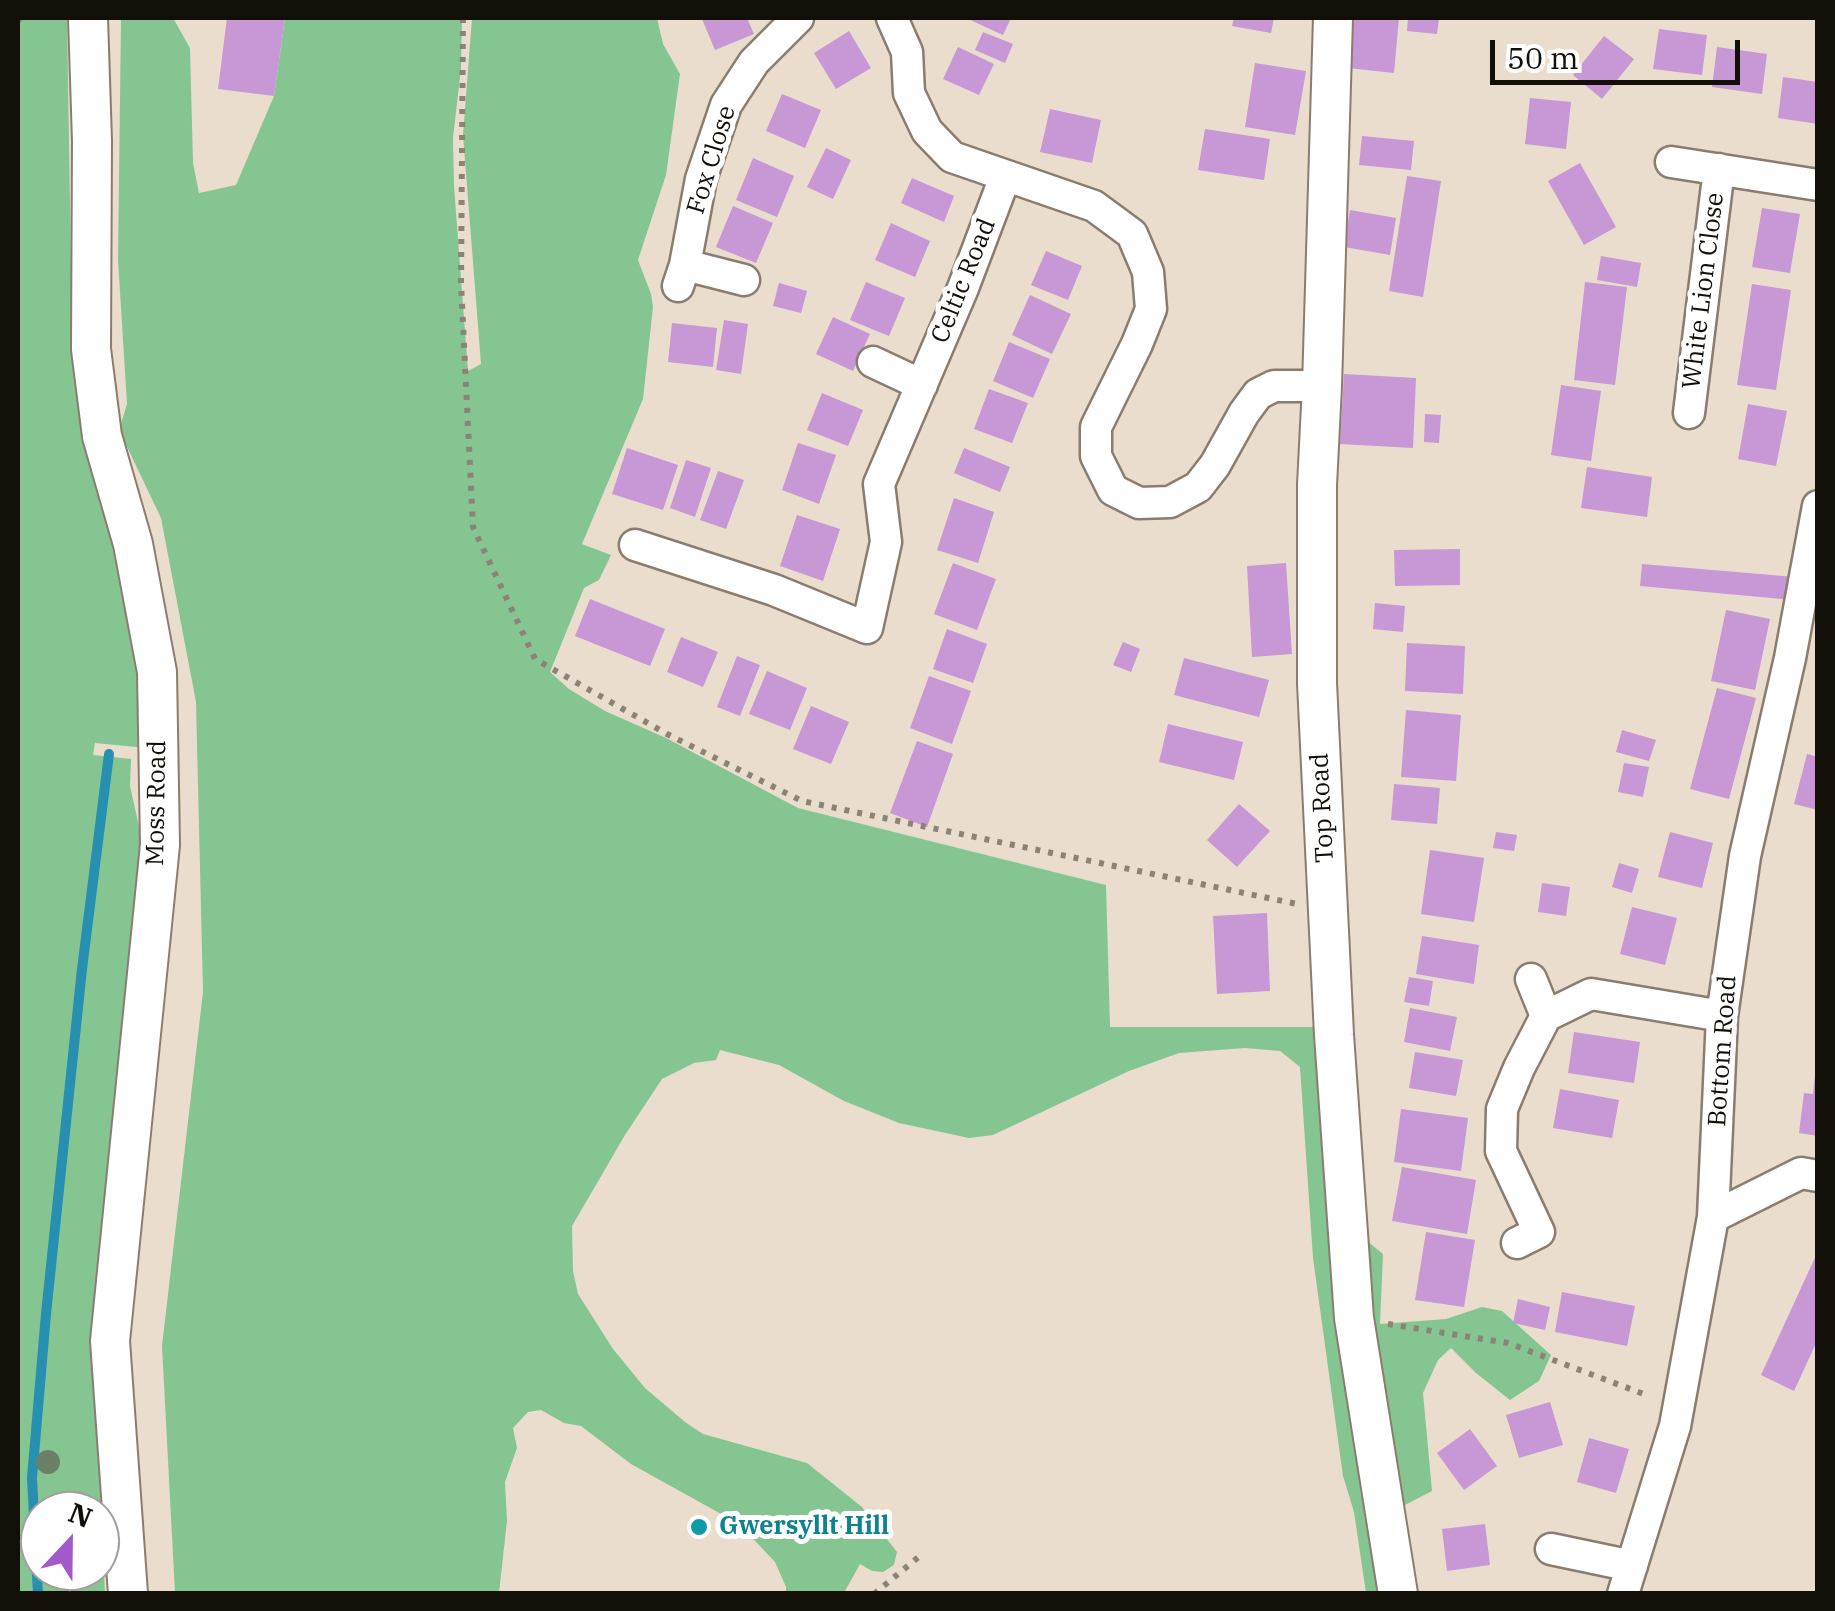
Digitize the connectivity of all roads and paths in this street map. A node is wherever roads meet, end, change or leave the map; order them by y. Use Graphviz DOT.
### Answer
graph roads {
  1 [pos="88,18"];
  2 [pos="798,18"];
  3 [pos="892,18"];
  4 [pos="1332,18"];
  5 [pos="1671,162"];
  6 [pos="1720,170"];
  7 [pos="1005,177"];
  8 [pos="1818,185"];
  9 [pos="744,280"];
  10 [pos="874,362"];
  11 [pos="922,385"];
  12 [pos="1322,386"];
  13 [pos="1689,413"];
  14 [pos="1818,506"];
  15 [pos="635,545"];
  16 [pos="1531,979"];
  17 [pos="1546,1016"];
  18 [pos="1722,1016"];
  19 [pos="1818,1176"];
  20 [pos="1714,1217"];
  21 [pos="1539,1233"];
  22 [pos="1354,1318"];
  23 [pos="1678,1407"];
  24 [pos="1552,1549"];
  25 [pos="921,1555"];
  26 [pos="1627,1580"];
  27 [pos="128,1594"];
  28 [pos="874,1594"];
  29 [pos="1398,1594"];
  1 -- 27 [label="street, Moss Road"];
  2 -- 9 [label="street, Fox Close"];
  3 -- 7 [label="street"];
  4 -- 12 [label="street, Top Road"];
  5 -- 6 [label="street, White Lion Close"];
  6 -- 8 [label="street, White Lion Close"];
  6 -- 13 [label="street, White Lion Close"];
  7 -- 11 [label="street, Celtic Road"];
  7 -- 12 [label="street"];
  10 -- 11 [label="street"];
  11 -- 15 [label="street, Celtic Road"];
  12 -- 22 [label="street, Top Road"];
  14 -- 18 [label="street, Bottom Road"];
  16 -- 17 [label="street"];
  17 -- 18 [label="street"];
  17 -- 21 [label="street"];
  18 -- 20 [label="street, Bottom Road"];
  19 -- 20 [label="street"];
  20 -- 23 [label="street, Bottom Road"];
  22 -- 23 [label="path"];
  22 -- 29 [label="street, Top Road"];
  23 -- 26 [label="street, Bottom Road"];
  24 -- 26 [label="street"];
  25 -- 28 [label="path"];
}
